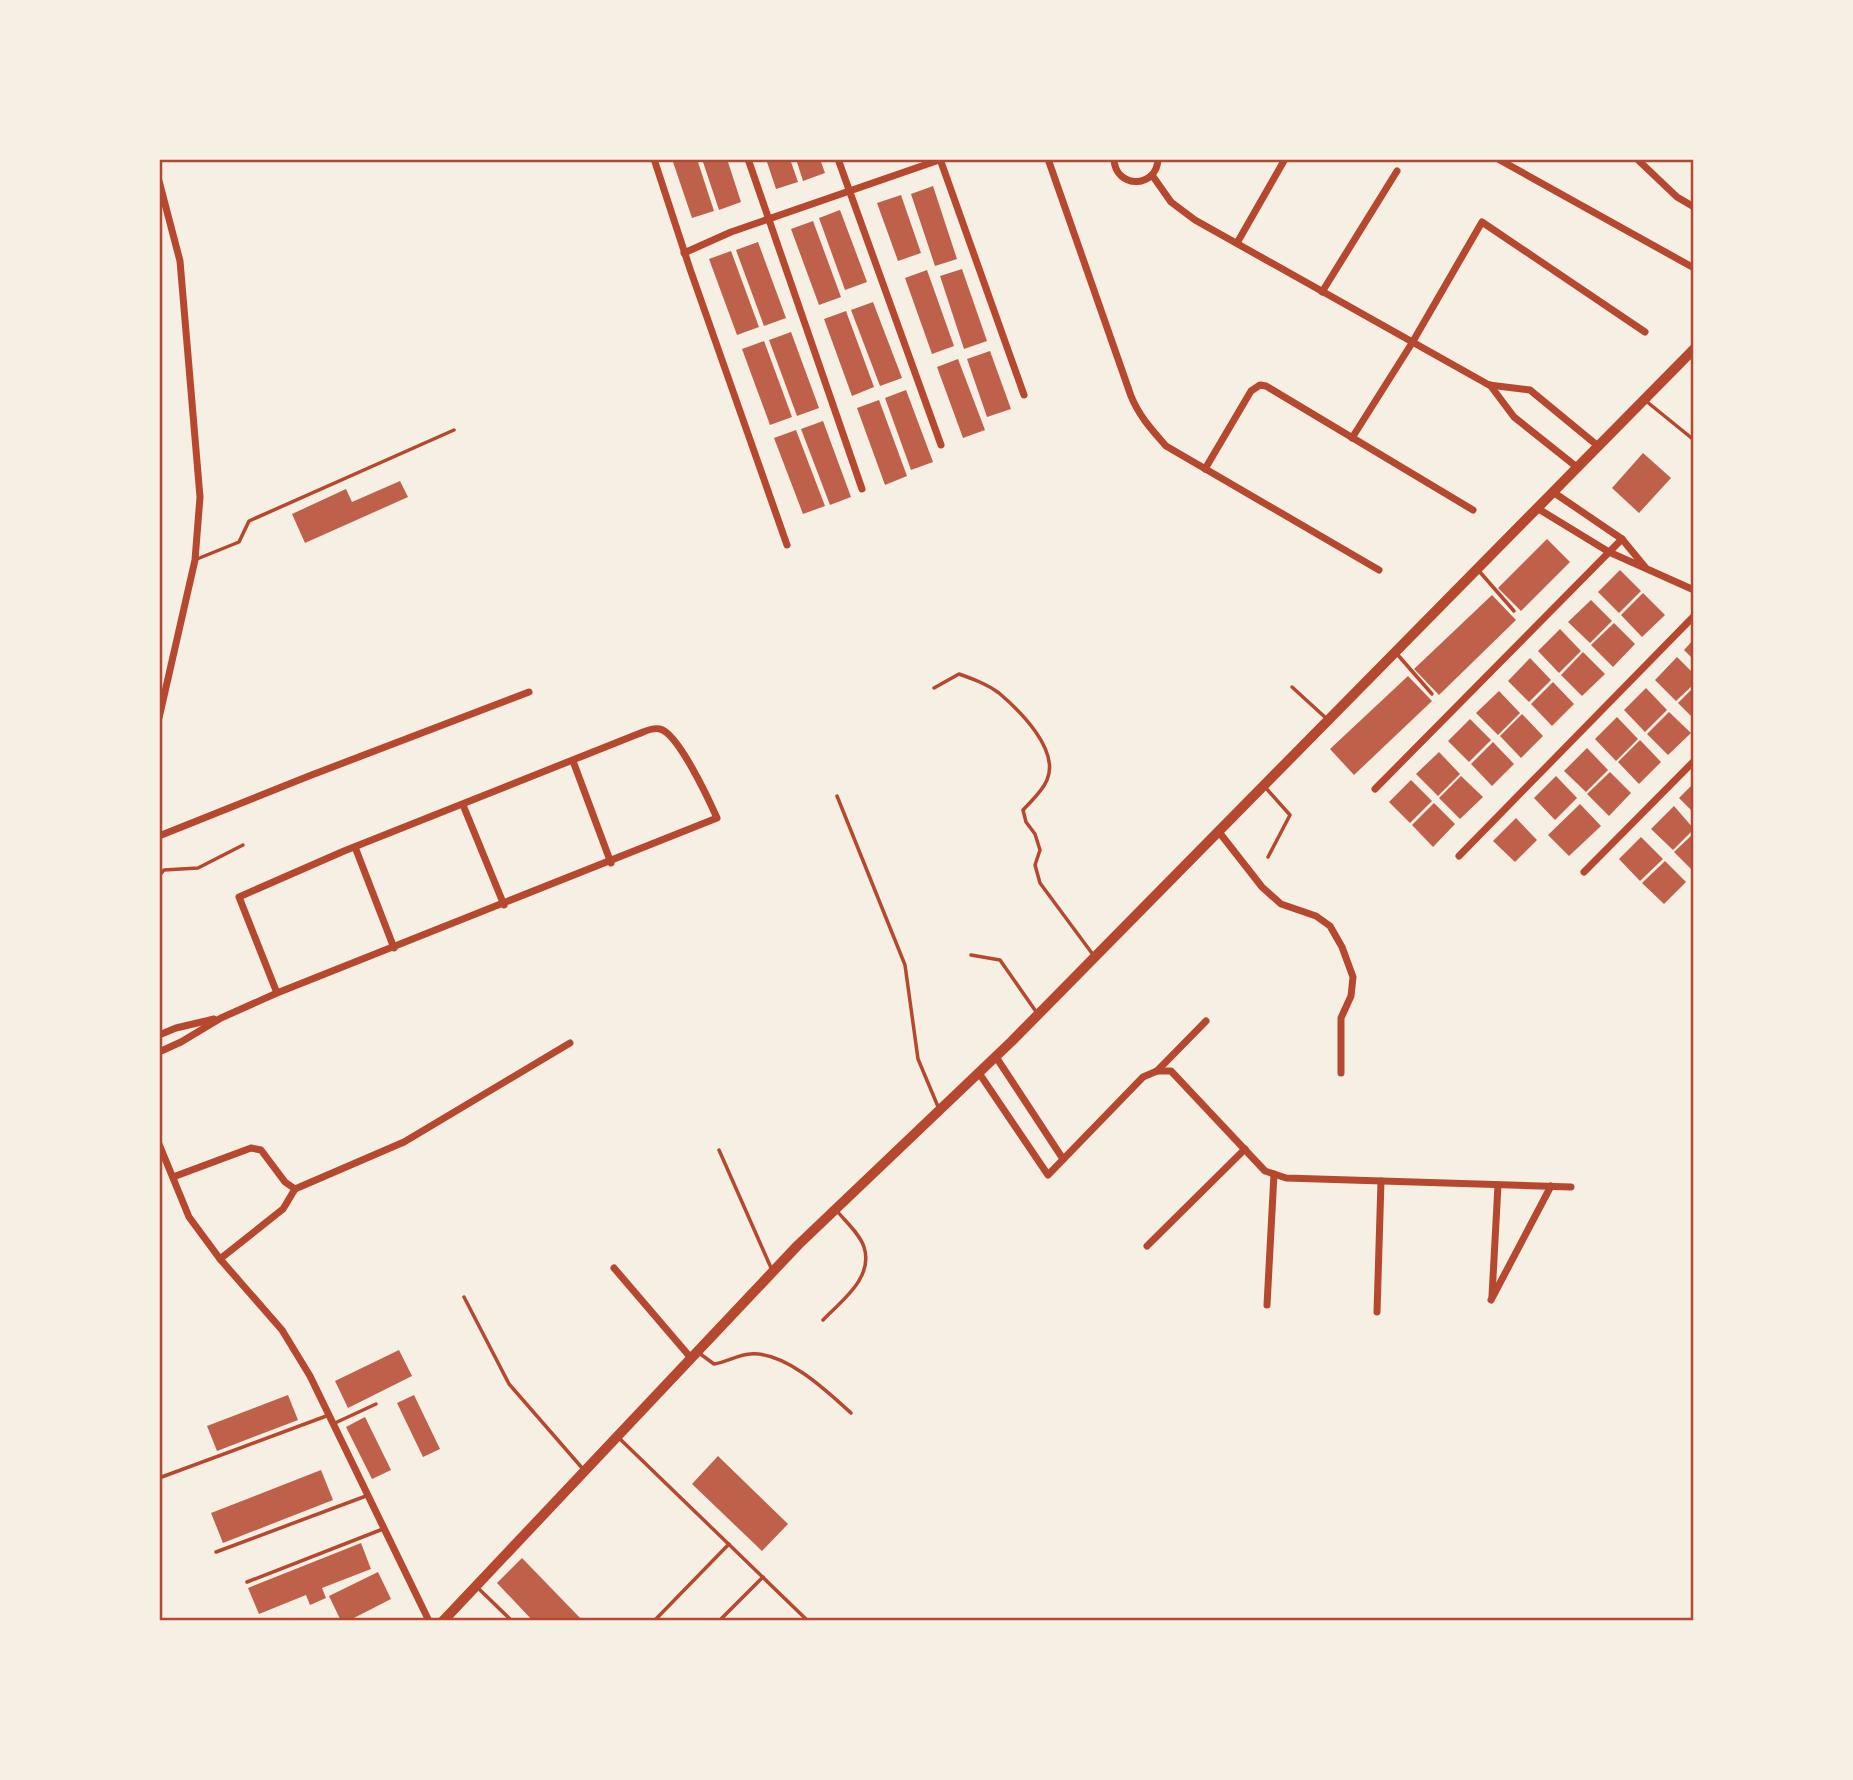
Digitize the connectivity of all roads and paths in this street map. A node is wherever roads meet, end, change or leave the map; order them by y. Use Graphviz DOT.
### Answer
graph roads {
  1 [pos="654,159"];
  2 [pos="748,159"];
  3 [pos="838,159"];
  4 [pos="941,159"];
  5 [pos="1048,159"];
  6 [pos="1114,159"];
  7 [pos="1157,159"];
  8 [pos="1285,159"];
  9 [pos="1498,159"];
  10 [pos="1637,159"];
  11 [pos="1396,171"];
  12 [pos="1152,175"];
  13 [pos="159,181"];
  14 [pos="847,190"];
  15 [pos="1694,207"];
  16 [pos="769,218"];
  17 [pos="1237,243"];
  18 [pos="684,253"];
  19 [pos="1694,268"];
  20 [pos="1322,292"];
  21 [pos="1645,332"];
  22 [pos="1412,343"];
  23 [pos="1694,349"];
  24 [pos="1489,385"];
  25 [pos="1024,395"];
  26 [pos="1644,400"];
  27 [pos="454,430"];
  28 [pos="1352,438"];
  29 [pos="1694,440"];
  30 [pos="941,445"];
  31 [pos="1598,446"];
  32 [pos="1578,468"];
  33 [pos="1205,469"];
  34 [pos="862,489"];
  35 [pos="1553,492"];
  36 [pos="1537,508"];
  37 [pos="1473,510"];
  38 [pos="1622,539"];
  39 [pos="787,545"];
  40 [pos="1609,552"];
  41 [pos="195,560"];
  42 [pos="1645,567"];
  43 [pos="1379,570"];
  44 [pos="1478,570"];
  45 [pos="1694,590"];
  46 [pos="1514,611"];
  47 [pos="1694,616"];
  48 [pos="1395,652"];
  49 [pos="1292,687"];
  50 [pos="934,688"];
  51 [pos="528,692"];
  52 [pos="1432,694"];
  53 [pos="159,718"];
  54 [pos="1328,720"];
  55 [pos="573,761"];
  56 [pos="1694,761"];
  57 [pos="1264,786"];
  58 [pos="1375,789"];
  59 [pos="837,796"];
  60 [pos="463,805"];
  61 [pos="1219,832"];
  62 [pos="159,836"];
  63 [pos="243,845"];
  64 [pos="355,847"];
  65 [pos="1460,856"];
  66 [pos="1268,857"];
  67 [pos="611,863"];
  68 [pos="1584,872"];
  69 [pos="159,876"];
  70 [pos="504,905"];
  71 [pos="394,948"];
  72 [pos="971,954"];
  73 [pos="1095,957"];
  74 [pos="277,993"];
  75 [pos="1038,1014"];
  76 [pos="221,1018"];
  77 [pos="1206,1021"];
  78 [pos="159,1035"];
  79 [pos="570,1043"];
  80 [pos="159,1052"];
  81 [pos="996,1057"];
  82 [pos="1157,1071"];
  83 [pos="979,1073"];
  84 [pos="1341,1073"];
  85 [pos="939,1111"];
  86 [pos="159,1144"];
  87 [pos="1245,1149"];
  88 [pos="719,1150"];
  89 [pos="1063,1160"];
  90 [pos="1274,1174"];
  91 [pos="173,1177"];
  92 [pos="1381,1181"];
  93 [pos="1498,1185"];
  94 [pos="1551,1186"];
  95 [pos="1572,1187"];
  96 [pos="295,1189"];
  97 [pos="836,1210"];
  98 [pos="1147,1246"];
  99 [pos="220,1259"];
  100 [pos="614,1268"];
  101 [pos="773,1272"];
  102 [pos="464,1297"];
  103 [pos="1267,1305"];
  104 [pos="1377,1312"];
  105 [pos="823,1320"];
  106 [pos="694,1355"];
  107 [pos="376,1404"];
  108 [pos="851,1413"];
  109 [pos="328,1415"];
  110 [pos="333,1424"];
  111 [pos="618,1436"];
  112 [pos="584,1471"];
  113 [pos="159,1478"];
  114 [pos="366,1496"];
  115 [pos="383,1529"];
  116 [pos="729,1544"];
  117 [pos="216,1552"];
  118 [pos="763,1577"];
  119 [pos="247,1582"];
  120 [pos="476,1586"];
  121 [pos="429,1621"];
  122 [pos="443,1621"];
  123 [pos="512,1621"];
  124 [pos="654,1621"];
  125 [pos="719,1621"];
  126 [pos="808,1621"];
  1 -- 18 [label="street"];
  2 -- 16 [label="street"];
  3 -- 14 [label="street"];
  4 -- 14 [label="street"];
  4 -- 25 [label="street"];
  5 -- 33 [label="street"];
  6 -- 12 [label="street"];
  7 -- 12 [label="street"];
  8 -- 17 [label="street"];
  9 -- 19 [label="street"];
  10 -- 15 [label="street"];
  11 -- 20 [label="street"];
  12 -- 17 [label="street"];
  13 -- 41 [label="street"];
  14 -- 16 [label="street"];
  14 -- 30 [label="street"];
  16 -- 18 [label="street"];
  16 -- 34 [label="street"];
  17 -- 20 [label="street"];
  18 -- 39 [label="street"];
  20 -- 22 [label="street"];
  21 -- 22 [label="street"];
  22 -- 24 [label="street"];
  22 -- 28 [label="street"];
  23 -- 26 [label="main road"];
  24 -- 31 [label="street"];
  24 -- 32 [label="street"];
  26 -- 29 [label="lane"];
  26 -- 31 [label="main road"];
  27 -- 41 [label="lane"];
  28 -- 33 [label="street"];
  28 -- 37 [label="street"];
  31 -- 32 [label="main road"];
  32 -- 35 [label="main road"];
  33 -- 43 [label="street"];
  35 -- 36 [label="main road"];
  35 -- 38 [label="street"];
  36 -- 40 [label="street"];
  36 -- 44 [label="main road"];
  38 -- 40 [label="street"];
  38 -- 42 [label="street"];
  40 -- 42 [label="street"];
  40 -- 58 [label="street"];
  41 -- 53 [label="street"];
  42 -- 45 [label="street"];
  44 -- 46 [label="lane"];
  44 -- 48 [label="main road"];
  47 -- 65 [label="street"];
  48 -- 52 [label="lane"];
  48 -- 54 [label="main road"];
  49 -- 54 [label="lane"];
  50 -- 73 [label="lane"];
  51 -- 62 [label="street"];
  54 -- 57 [label="main road"];
  55 -- 60 [label="street"];
  55 -- 67 [label="street"];
  55 -- 67 [label="street"];
  56 -- 68 [label="street"];
  57 -- 61 [label="main road"];
  57 -- 66 [label="lane"];
  59 -- 85 [label="lane"];
  60 -- 64 [label="street"];
  60 -- 70 [label="street"];
  61 -- 73 [label="main road"];
  61 -- 84 [label="street"];
  63 -- 69 [label="lane"];
  64 -- 71 [label="street"];
  64 -- 74 [label="street"];
  67 -- 70 [label="street"];
  70 -- 71 [label="street"];
  71 -- 74 [label="street"];
  72 -- 75 [label="lane"];
  73 -- 75 [label="main road"];
  74 -- 76 [label="street"];
  75 -- 81 [label="main road"];
  76 -- 78 [label="street"];
  76 -- 80 [label="street"];
  77 -- 82 [label="street"];
  79 -- 96 [label="street"];
  81 -- 83 [label="main road"];
  81 -- 89 [label="street"];
  82 -- 87 [label="street"];
  82 -- 89 [label="street"];
  83 -- 85 [label="main road"];
  83 -- 89 [label="street"];
  85 -- 97 [label="main road"];
  86 -- 91 [label="street"];
  87 -- 90 [label="street"];
  87 -- 98 [label="street"];
  88 -- 101 [label="lane"];
  90 -- 92 [label="street"];
  90 -- 103 [label="street"];
  91 -- 96 [label="street"];
  91 -- 99 [label="street"];
  92 -- 93 [label="street"];
  92 -- 104 [label="street"];
  93 -- 94 [label="street"];
  93 -- 94 [label="street"];
  94 -- 95 [label="street"];
  96 -- 99 [label="street"];
  97 -- 101 [label="main road"];
  97 -- 105 [label="lane"];
  99 -- 109 [label="street"];
  100 -- 106 [label="street"];
  101 -- 106 [label="main road"];
  102 -- 112 [label="lane"];
  106 -- 108 [label="lane"];
  106 -- 111 [label="main road"];
  107 -- 110 [label="lane"];
  109 -- 110 [label="street"];
  109 -- 113 [label="lane"];
  110 -- 114 [label="street"];
  111 -- 112 [label="main road"];
  111 -- 116 [label="lane"];
  112 -- 120 [label="main road"];
  114 -- 115 [label="street"];
  114 -- 117 [label="lane"];
  115 -- 119 [label="lane"];
  115 -- 121 [label="street"];
  116 -- 118 [label="lane"];
  116 -- 124 [label="lane"];
  118 -- 125 [label="lane"];
  118 -- 126 [label="lane"];
  120 -- 122 [label="main road"];
  120 -- 123 [label="lane"];
}
